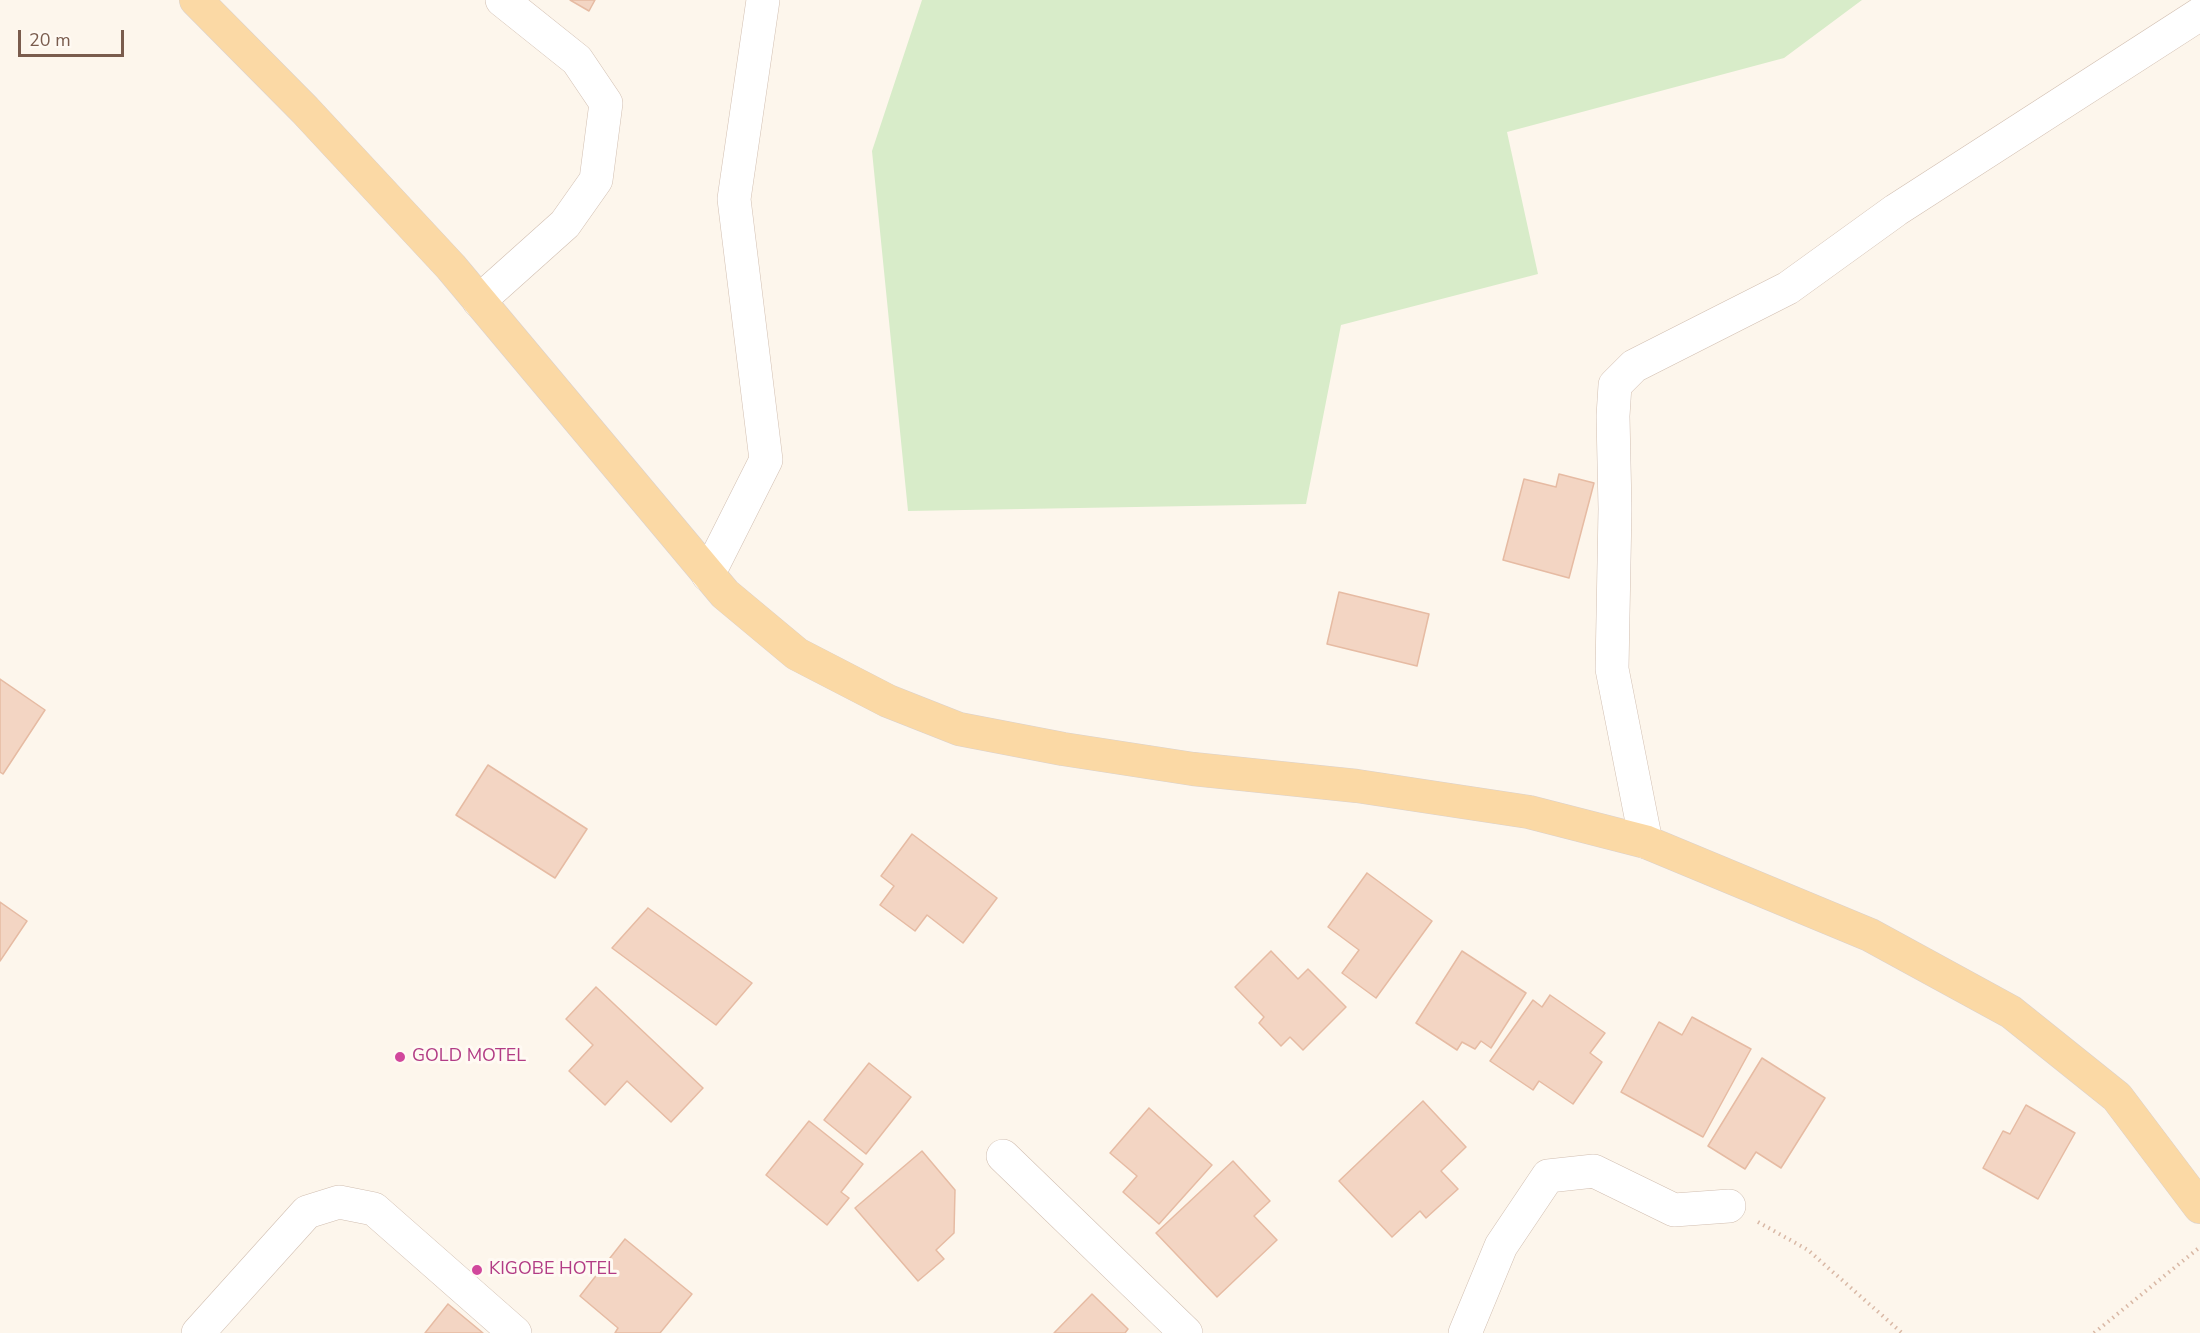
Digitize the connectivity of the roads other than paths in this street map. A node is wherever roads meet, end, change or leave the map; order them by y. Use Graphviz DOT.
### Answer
graph roads {
  1 [pos="196,0"];
  2 [pos="502,0"];
  3 [pos="763,0"];
  4 [pos="2200,14"];
  5 [pos="479,301"];
  6 [pos="708,575"];
  7 [pos="1646,842"];
  8 [pos="1003,1156"];
  9 [pos="1729,1206"];
  10 [pos="2200,1207"];
  11 [pos="198,1333"];
  12 [pos="515,1333"];
  13 [pos="1186,1333"];
  14 [pos="1465,1333"];
  1 -- 5 [label="main road"];
  2 -- 5 [label="street"];
  3 -- 6 [label="street"];
  4 -- 7 [label="street"];
  5 -- 6 [label="main road"];
  6 -- 7 [label="main road"];
  7 -- 10 [label="main road"];
  8 -- 13 [label="street"];
  9 -- 14 [label="street"];
  11 -- 12 [label="street"];
}
